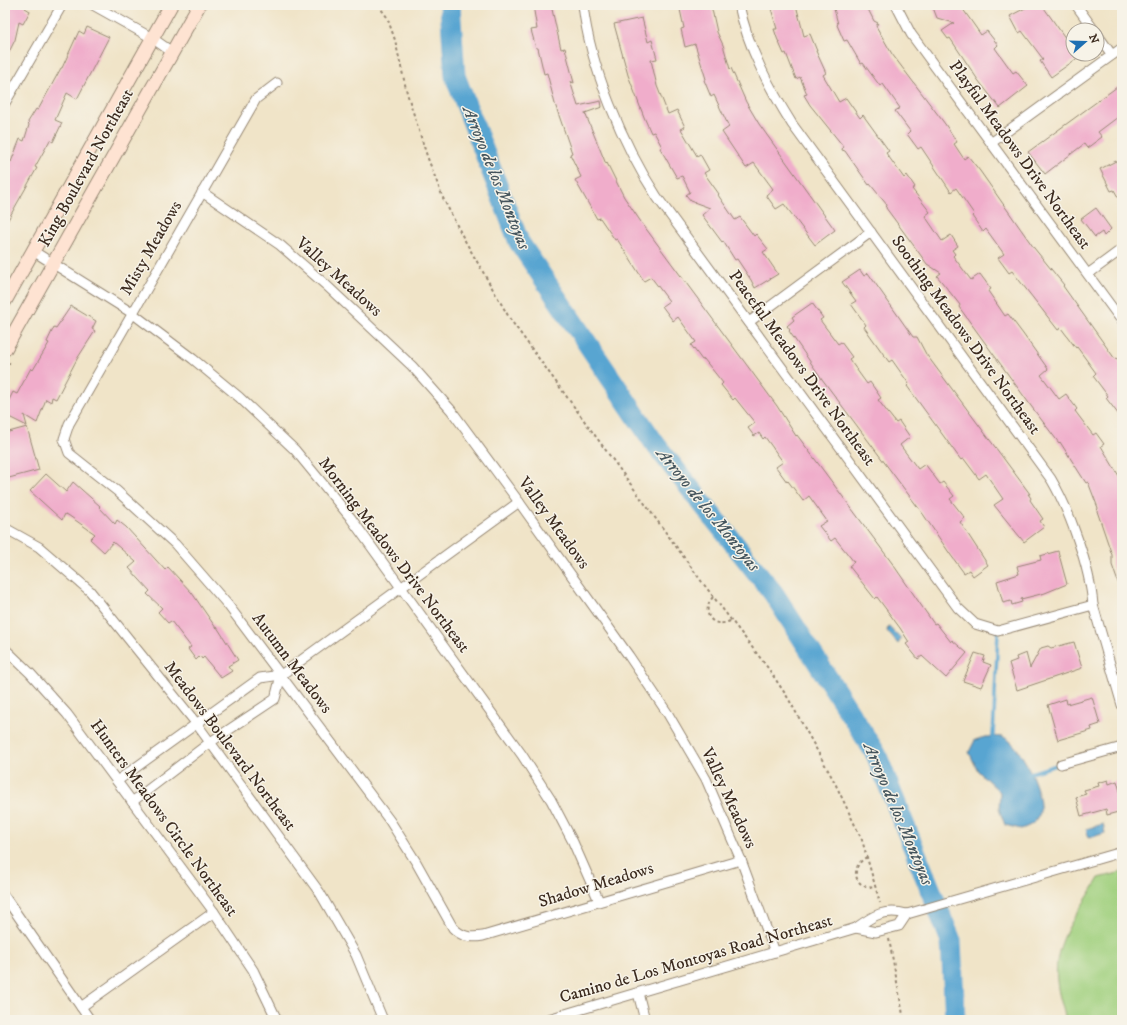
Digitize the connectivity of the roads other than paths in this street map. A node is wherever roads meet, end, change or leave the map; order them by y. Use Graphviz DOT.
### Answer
graph roads {
  1 [pos="62,5"];
  2 [pos="93,5"];
  3 [pos="170,5"];
  4 [pos="199,5"];
  5 [pos="583,5"];
  6 [pos="739,5"];
  7 [pos="896,5"];
  8 [pos="1076,5"];
  9 [pos="1088,22"];
  10 [pos="152,38"];
  11 [pos="1105,45"];
  12 [pos="1122,48"];
  13 [pos="172,52"];
  14 [pos="1112,55"];
  15 [pos="277,83"];
  16 [pos="5,103"];
  17 [pos="991,143"];
  18 [pos="202,192"];
  19 [pos="871,232"];
  20 [pos="1122,250"];
  21 [pos="33,251"];
  22 [pos="52,265"];
  23 [pos="1088,274"];
  24 [pos="5,301"];
  25 [pos="132,313"];
  26 [pos="1122,321"];
  27 [pos="749,322"];
  28 [pos="5,349"];
  29 [pos="64,439"];
  30 [pos="519,502"];
  31 [pos="5,528"];
  32 [pos="401,588"];
  33 [pos="1093,605"];
  34 [pos="5,649"];
  35 [pos="281,675"];
  36 [pos="1122,705"];
  37 [pos="196,723"];
  38 [pos="209,743"];
  39 [pos="1122,746"];
  40 [pos="1061,764"];
  41 [pos="117,781"];
  42 [pos="132,802"];
  43 [pos="1122,852"];
  44 [pos="741,860"];
  45 [pos="5,897"];
  46 [pos="599,901"];
  47 [pos="8,908"];
  48 [pos="214,912"];
  49 [pos="911,913"];
  50 [pos="856,928"];
  51 [pos="461,935"];
  52 [pos="775,952"];
  53 [pos="638,994"];
  54 [pos="81,1007"];
  55 [pos="90,1020"];
  56 [pos="277,1020"];
  57 [pos="383,1020"];
  58 [pos="545,1020"];
  59 [pos="645,1020"];
  1 -- 16 [label="street"];
  2 -- 10 [label="street"];
  3 -- 10 [label="street, King Boulevard Northeast"];
  4 -- 13 [label="street, King Boulevard Northeast"];
  5 -- 27 [label="street, Peaceful Meadows Drive Northeast"];
  6 -- 19 [label="street, Soothing Meadows Drive Northeast"];
  7 -- 17 [label="street, Playful Meadows Drive Northeast"];
  8 -- 9 [label="street"];
  10 -- 13 [label="street"];
  10 -- 21 [label="street, King Boulevard Northeast"];
  11 -- 14 [label="street"];
  12 -- 14 [label="street"];
  13 -- 22 [label="street, King Boulevard Northeast"];
  14 -- 17 [label="street"];
  15 -- 18 [label="street, Misty Meadows"];
  17 -- 23 [label="street, Playful Meadows Drive Northeast"];
  18 -- 25 [label="street, Misty Meadows"];
  18 -- 30 [label="street, Valley Meadows"];
  19 -- 27 [label="street"];
  19 -- 33 [label="street, Soothing Meadows Drive Northeast"];
  20 -- 23 [label="street"];
  21 -- 22 [label="street, Morning Meadows Drive Northeast"];
  21 -- 24 [label="street, King Boulevard Northeast"];
  22 -- 25 [label="street, Morning Meadows Drive Northeast"];
  22 -- 28 [label="street, King Boulevard Northeast"];
  23 -- 26 [label="street, Playful Meadows Drive Northeast"];
  25 -- 29 [label="street, Misty Meadows"];
  25 -- 32 [label="street, Morning Meadows Drive Northeast"];
  27 -- 33 [label="street, Peaceful Meadows Drive Northeast"];
  29 -- 35 [label="street, Autumn Meadows"];
  30 -- 32 [label="street"];
  30 -- 44 [label="street, Valley Meadows"];
  31 -- 37 [label="street, Meadows Boulevard Northeast"];
  32 -- 35 [label="street"];
  32 -- 46 [label="street, Morning Meadows Drive Northeast"];
  33 -- 36 [label="street, Soothing Meadows Drive Northeast"];
  34 -- 41 [label="street, Hunters Meadows Circle Northeast"];
  35 -- 37 [label="street"];
  35 -- 38 [label="street"];
  35 -- 51 [label="street, Autumn Meadows"];
  37 -- 38 [label="street, Meadows Boulevard Northeast"];
  37 -- 41 [label="street"];
  38 -- 42 [label="street"];
  38 -- 57 [label="street, Meadows Boulevard Northeast"];
  39 -- 40 [label="street"];
  41 -- 42 [label="street, Hunters Meadows Circle Northeast"];
  42 -- 48 [label="street, Hunters Meadows Circle Northeast"];
  43 -- 49 [label="street, Camino de Los Montoyas Road Northeast"];
  44 -- 46 [label="street, Shadow Meadows"];
  44 -- 52 [label="street, Valley Meadows"];
  45 -- 47 [label="street"];
  46 -- 51 [label="street, Shadow Meadows"];
  47 -- 54 [label="street"];
  48 -- 54 [label="street"];
  48 -- 56 [label="street, Hunters Meadows Circle Northeast"];
  49 -- 50 [label="street, Camino de Los Montoyas Road Northeast"];
  49 -- 50 [label="street, Camino de Los Montoyas Road Northeast"];
  50 -- 52 [label="street, Camino de Los Montoyas Road Northeast"];
  52 -- 53 [label="street, Camino de Los Montoyas Road Northeast"];
  53 -- 58 [label="street, Camino de Los Montoyas Road Northeast"];
  53 -- 59 [label="street"];
  54 -- 55 [label="street"];
}
